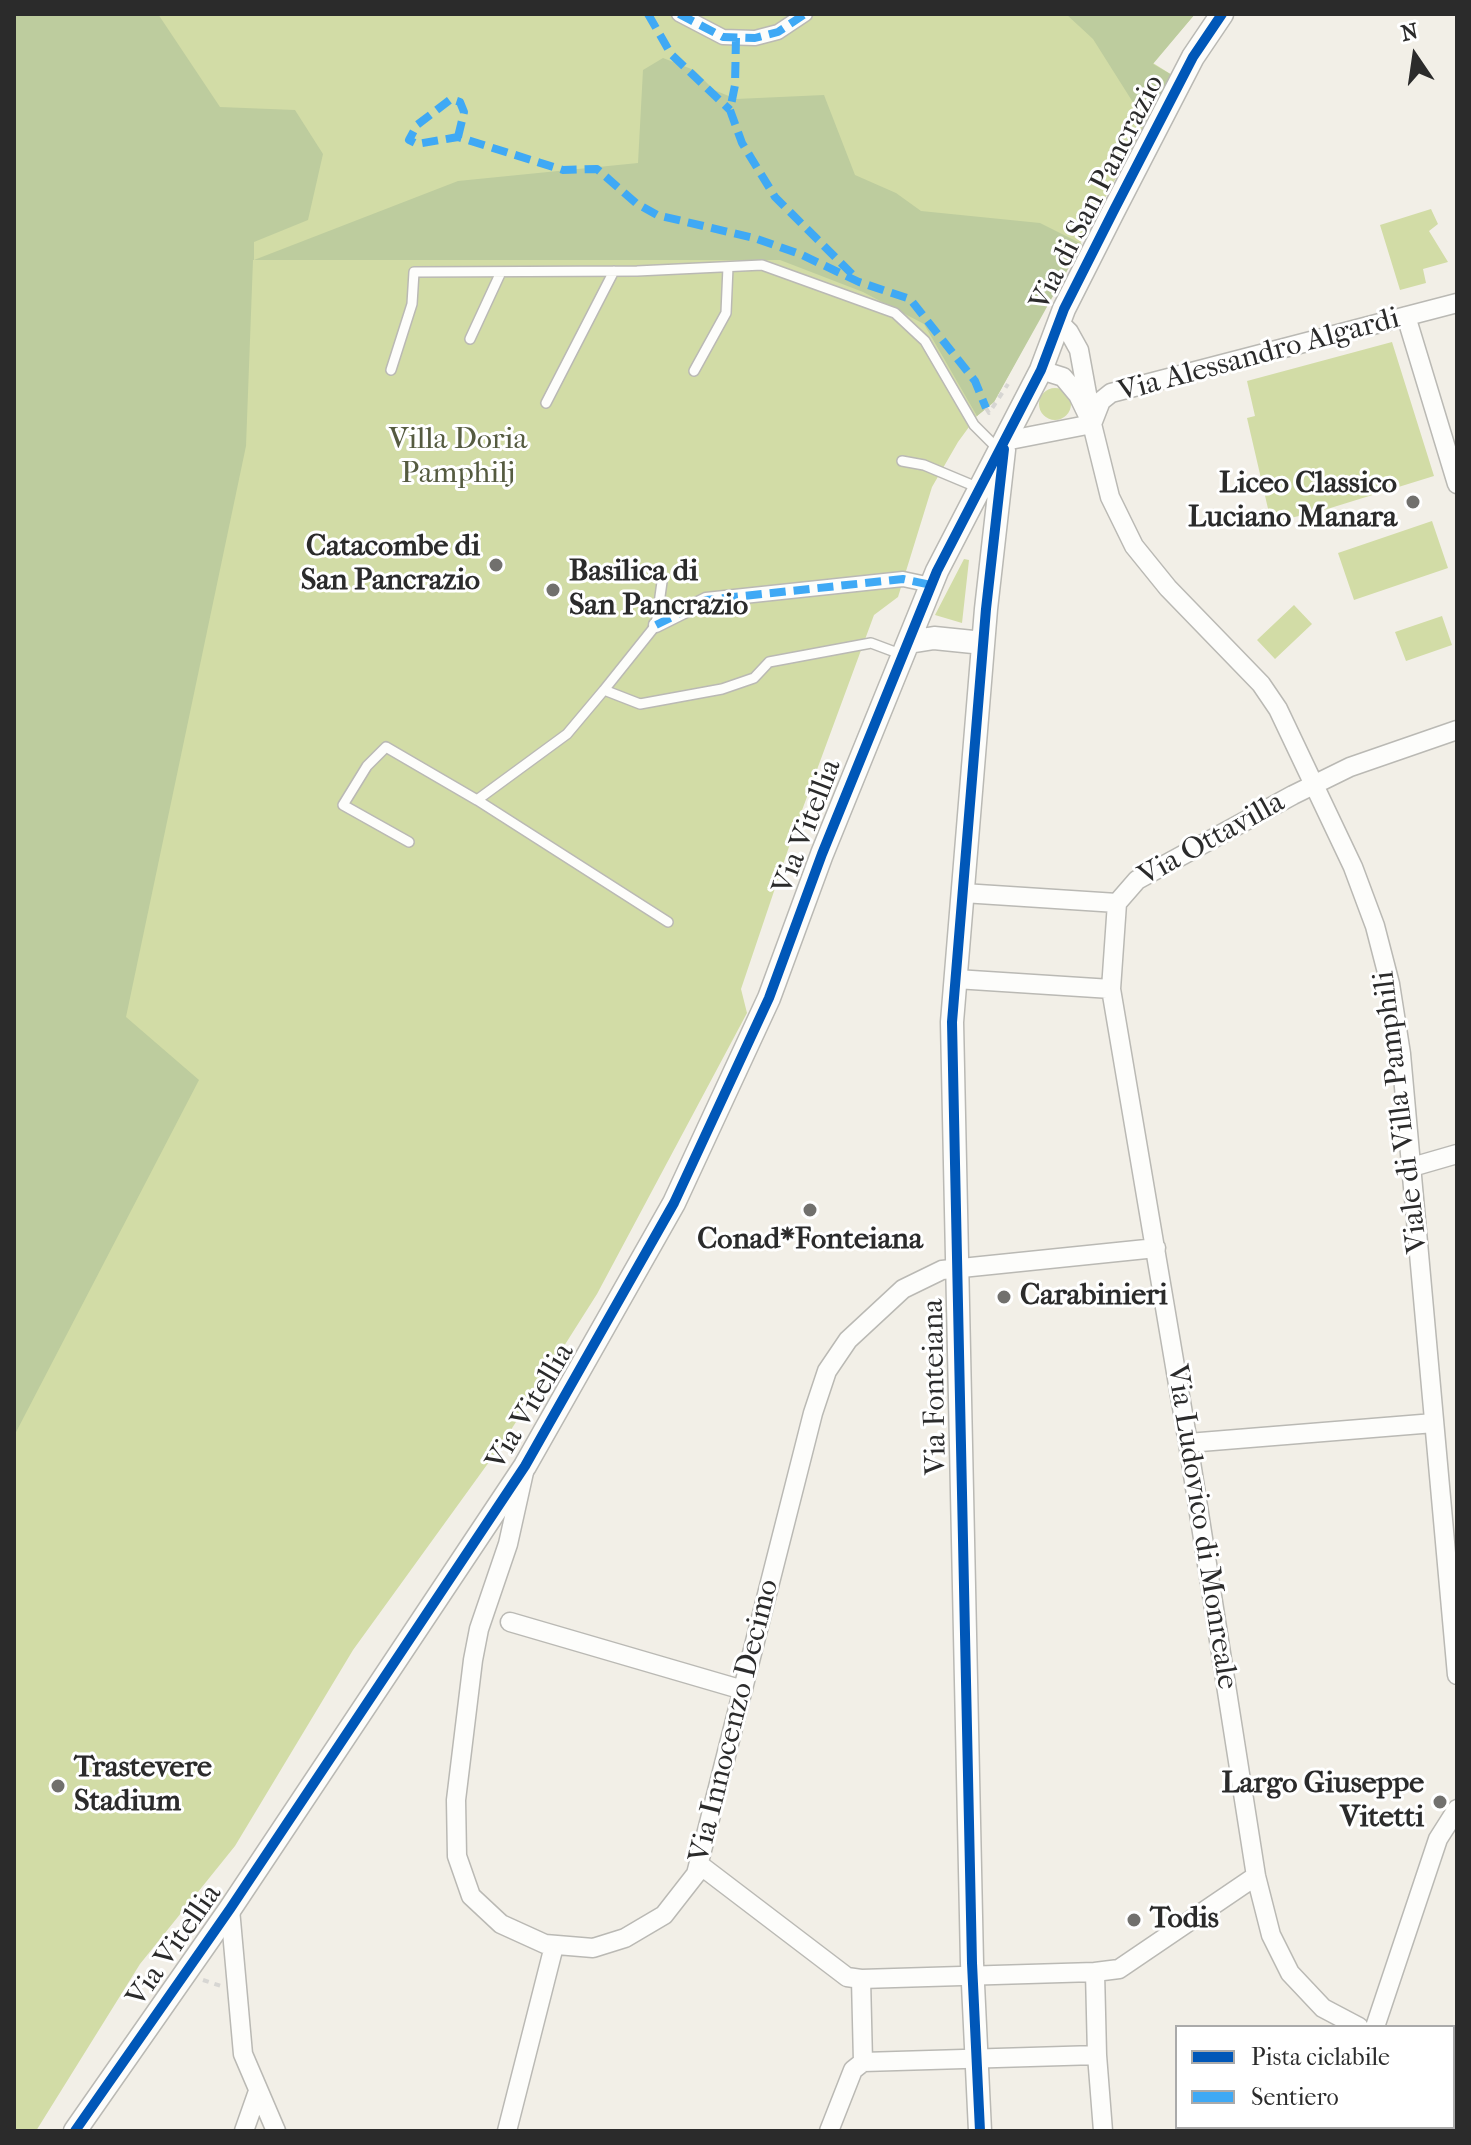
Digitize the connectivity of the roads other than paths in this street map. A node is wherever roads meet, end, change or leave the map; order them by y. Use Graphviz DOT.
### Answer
graph roads {
  1 [pos="679,14"];
  2 [pos="805,14"];
  3 [pos="1222,14"];
  4 [pos="728,267"];
  5 [pos="614,271"];
  6 [pos="501,272"];
  7 [pos="1457,303"];
  8 [pos="1406,316"];
  9 [pos="1058,321"];
  10 [pos="470,339"];
  11 [pos="391,370"];
  12 [pos="1041,370"];
  13 [pos="694,371"];
  14 [pos="546,403"];
  15 [pos="1092,424"];
  16 [pos="1002,445"];
  17 [pos="902,461"];
  18 [pos="1457,484"];
  19 [pos="979,488"];
  20 [pos="662,582"];
  21 [pos="931,585"];
  22 [pos="656,625"];
  23 [pos="983,643"];
  24 [pos="906,648"];
  25 [pos="604,690"];
  26 [pos="1457,730"];
  27 [pos="1314,785"];
  28 [pos="471,797"];
  29 [pos="409,842"];
  30 [pos="963,893"];
  31 [pos="1117,903"];
  32 [pos="668,922"];
  33 [pos="956,979"];
  34 [pos="1111,989"];
  35 [pos="1457,1154"];
  36 [pos="1412,1167"];
  37 [pos="1156,1248"];
  38 [pos="957,1269"];
  39 [pos="1434,1423"];
  40 [pos="1188,1443"];
  41 [pos="525,1466"];
  42 [pos="1452,1570"];
  43 [pos="510,1622"];
  44 [pos="1457,1675"];
  45 [pos="743,1690"];
  46 [pos="1457,1809"];
  47 [pos="700,1865"];
  48 [pos="1256,1876"];
  49 [pos="230,1909"];
  50 [pos="554,1946"];
  51 [pos="1095,1972"];
  52 [pos="973,1976"];
  53 [pos="861,1979"];
  54 [pos="1355,2025"];
  55 [pos="1376,2025"];
  56 [pos="1097,2055"];
  57 [pos="976,2059"];
  58 [pos="863,2062"];
  59 [pos="257,2094"];
  60 [pos="75,2131"];
  61 [pos="244,2131"];
  62 [pos="276,2131"];
  63 [pos="507,2131"];
  64 [pos="829,2131"];
  65 [pos="980,2131"];
  66 [pos="1103,2131"];
  1 -- 2 [label="street"];
  3 -- 9 [label="street, Via di San Pancrazio"];
  4 -- 5 [label="lane"];
  4 -- 13 [label="lane"];
  4 -- 16 [label="lane"];
  5 -- 6 [label="lane"];
  5 -- 14 [label="lane"];
  6 -- 10 [label="lane"];
  6 -- 11 [label="lane"];
  7 -- 8 [label="street, Via Alessandro Algardi"];
  8 -- 15 [label="street, Via Alessandro Algardi"];
  8 -- 18 [label="street"];
  9 -- 12 [label="street, Via di San Pancrazio"];
  9 -- 15 [label="street, Via Alessandro Algardi"];
  12 -- 15 [label="street, Viale di Villa Pamphili"];
  12 -- 16 [label="street, Via di San Pancrazio"];
  15 -- 16 [label="street"];
  15 -- 27 [label="street, Viale di Villa Pamphili"];
  16 -- 19 [label="street, Via di San Pancrazio"];
  16 -- 23 [label="street, Via Fonteiana"];
  17 -- 19 [label="lane"];
  19 -- 21 [label="street, Via di San Pancrazio"];
  20 -- 22 [label="lane"];
  21 -- 22 [label="street"];
  21 -- 24 [label="street, Via Vitellia"];
  22 -- 25 [label="lane"];
  23 -- 24 [label="street"];
  23 -- 30 [label="street, Via Fonteiana"];
  24 -- 25 [label="lane"];
  24 -- 41 [label="street, Via Vitellia"];
  25 -- 28 [label="lane"];
  26 -- 27 [label="street, Via Ottavilla"];
  27 -- 31 [label="street, Via Ottavilla"];
  27 -- 36 [label="street, Viale di Villa Pamphili"];
  28 -- 29 [label="lane"];
  28 -- 32 [label="lane"];
  30 -- 31 [label="street"];
  30 -- 33 [label="street, Via Fonteiana"];
  31 -- 34 [label="street, Via Ludovico di Monreale"];
  33 -- 34 [label="street"];
  33 -- 38 [label="street, Via Fonteiana"];
  34 -- 37 [label="street, Via Ludovico di Monreale"];
  35 -- 36 [label="street"];
  36 -- 39 [label="street, Viale di Villa Pamphili"];
  37 -- 38 [label="street, Via Innocenzo Decimo"];
  37 -- 40 [label="street, Via Ludovico di Monreale"];
  38 -- 45 [label="street, Via Innocenzo Decimo"];
  38 -- 52 [label="street, Via Fonteiana"];
  39 -- 40 [label="street"];
  39 -- 42 [label="street, Viale di Villa Pamphili"];
  40 -- 48 [label="street, Via Ludovico di Monreale"];
  41 -- 49 [label="street, Via Vitellia"];
  41 -- 50 [label="street, Via Innocenzo Decimo"];
  42 -- 44 [label="street, Viale di Villa Pamphili"];
  43 -- 45 [label="street"];
  45 -- 47 [label="street, Via Innocenzo Decimo"];
  46 -- 55 [label="street"];
  47 -- 50 [label="street, Via Innocenzo Decimo"];
  47 -- 53 [label="street"];
  48 -- 51 [label="street"];
  48 -- 54 [label="street, Via Ludovico di Monreale"];
  49 -- 59 [label="street"];
  49 -- 60 [label="street, Via Vitellia"];
  50 -- 63 [label="street"];
  51 -- 52 [label="street"];
  51 -- 56 [label="street"];
  52 -- 53 [label="street"];
  52 -- 57 [label="street, Via Fonteiana"];
  53 -- 58 [label="street"];
  56 -- 57 [label="street"];
  56 -- 66 [label="street"];
  57 -- 58 [label="street"];
  57 -- 65 [label="street, Via Fonteiana"];
  58 -- 64 [label="street"];
  59 -- 61 [label="street"];
  59 -- 62 [label="street"];
}
